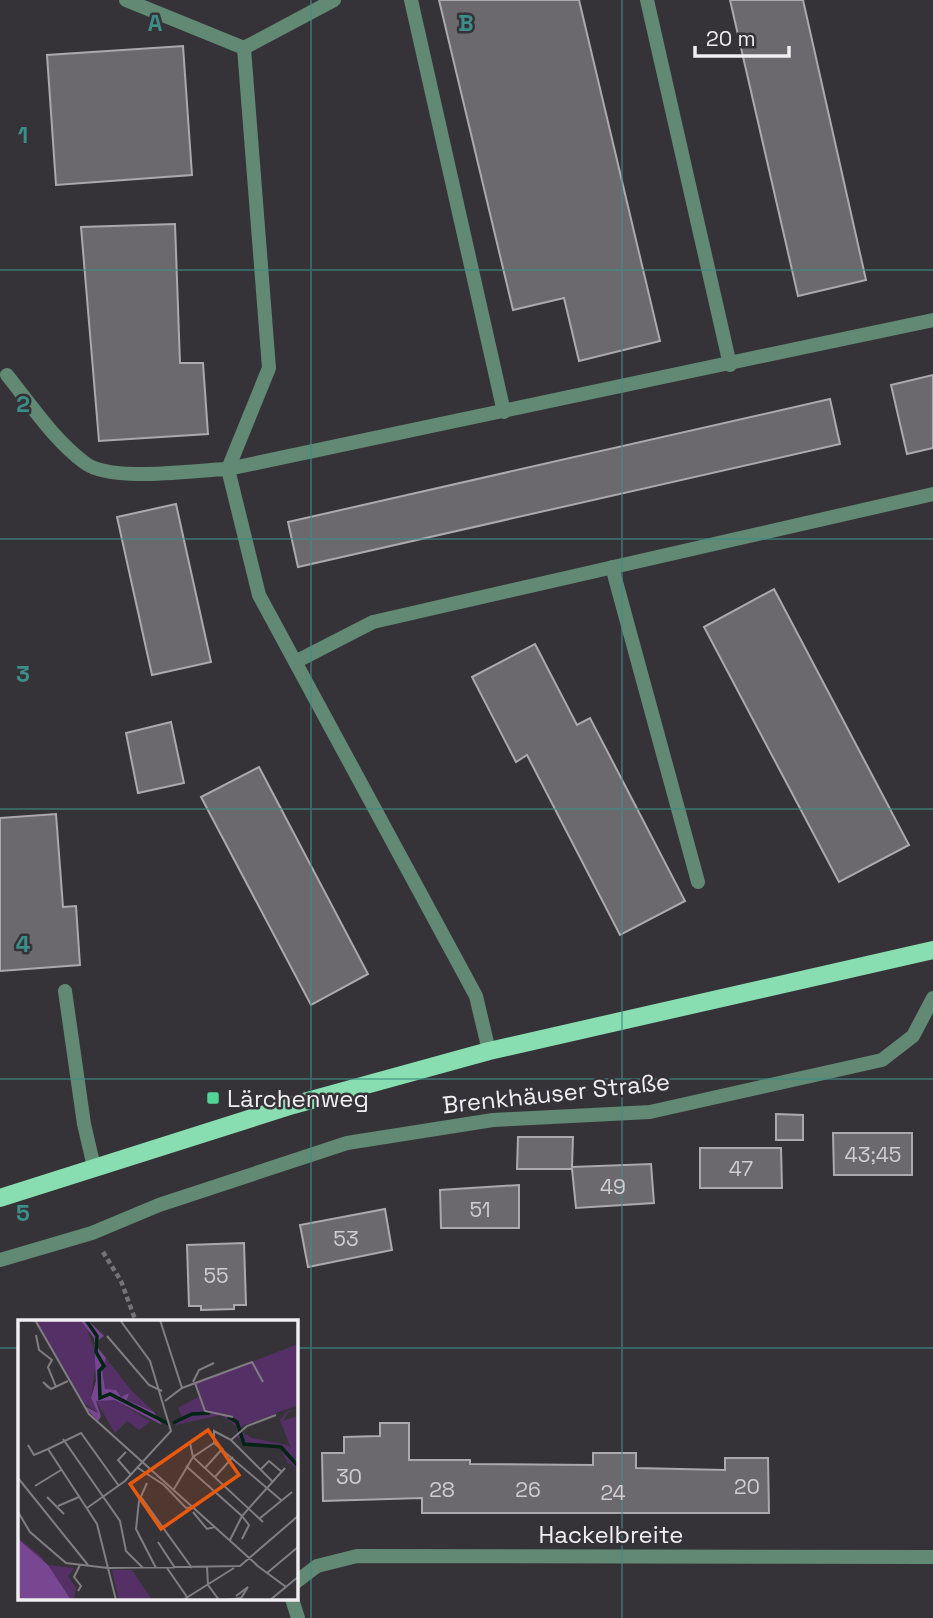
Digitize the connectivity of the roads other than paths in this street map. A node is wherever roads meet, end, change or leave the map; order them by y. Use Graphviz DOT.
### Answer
graph roads {
  1 [pos="127,0"];
  2 [pos="334,0"];
  3 [pos="411,0"];
  4 [pos="647,0"];
  5 [pos="244,48"];
  6 [pos="933,320"];
  7 [pos="730,365"];
  8 [pos="7,375"];
  9 [pos="504,412"];
  10 [pos="228,469"];
  11 [pos="933,494"];
  12 [pos="612,567"];
  13 [pos="297,661"];
  14 [pos="698,882"];
  15 [pos="933,950"];
  16 [pos="65,991"];
  17 [pos="933,998"];
  18 [pos="489,1051"];
  19 [pos="94,1167"];
  20 [pos="0,1198"];
  21 [pos="0,1260"];
  22 [pos="933,1557"];
  23 [pos="298,1580"];
  24 [pos="292,1600"];
  25 [pos="298,1618"];
  1 -- 5 [label="street"];
  2 -- 5 [label="street"];
  3 -- 9 [label="street"];
  4 -- 7 [label="street"];
  5 -- 10 [label="street"];
  6 -- 7 [label="street"];
  7 -- 9 [label="street"];
  8 -- 10 [label="street"];
  9 -- 10 [label="street"];
  10 -- 13 [label="street"];
  11 -- 12 [label="street"];
  12 -- 13 [label="street"];
  12 -- 14 [label="street"];
  13 -- 18 [label="street"];
  15 -- 18 [label="main road, Brenkhäuser Straße"];
  16 -- 19 [label="street"];
  17 -- 21 [label="street, Brenkhäuser Straße"];
  18 -- 19 [label="main road, Brenkhäuser Straße"];
  19 -- 20 [label="main road, Brenkhäuser Straße"];
  22 -- 23 [label="street, Hackelbreite"];
  24 -- 25 [label="street"];
}
